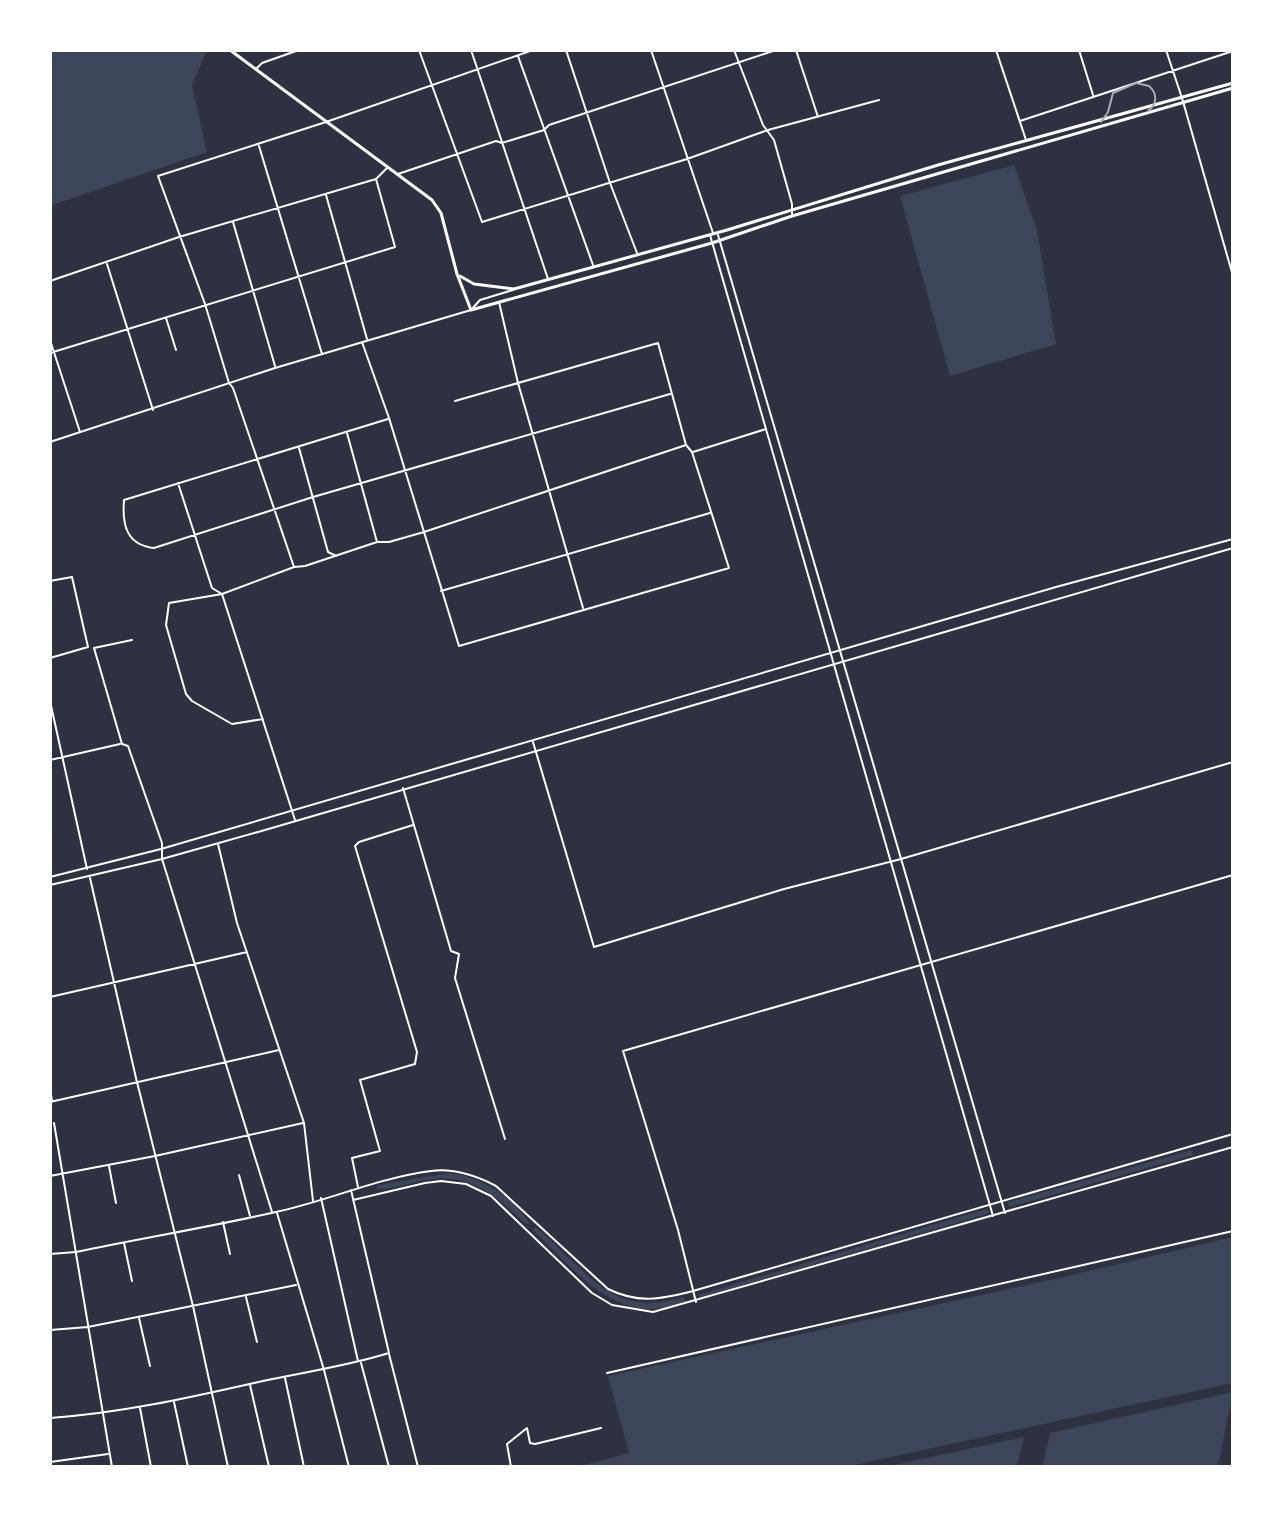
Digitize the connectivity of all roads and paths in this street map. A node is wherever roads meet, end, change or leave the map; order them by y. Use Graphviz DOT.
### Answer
graph roads {
  1 [pos="230,50"];
  2 [pos="299,50"];
  3 [pos="419,50"];
  4 [pos="471,50"];
  5 [pos="533,50"];
  6 [pos="566,50"];
  7 [pos="651,50"];
  8 [pos="734,50"];
  9 [pos="776,50"];
  10 [pos="796,50"];
  11 [pos="996,50"];
  12 [pos="1079,50"];
  13 [pos="1166,50"];
  14 [pos="1233,51"];
  15 [pos="518,55"];
  16 [pos="739,63"];
  17 [pos="477,68"];
  18 [pos="256,70"];
  19 [pos="1172,70"];
  20 [pos="431,86"];
  21 [pos="663,86"];
  22 [pos="1233,86"];
  23 [pos="1094,97"];
  24 [pos="879,100"];
  25 [pos="1182,100"];
  26 [pos="587,114"];
  27 [pos="818,118"];
  28 [pos="1020,121"];
  29 [pos="326,122"];
  30 [pos="544,130"];
  31 [pos="768,130"];
  32 [pos="1026,141"];
  33 [pos="502,143"];
  34 [pos="259,144"];
  35 [pos="455,153"];
  36 [pos="687,159"];
  37 [pos="388,167"];
  38 [pos="397,174"];
  39 [pos="376,179"];
  40 [pos="610,183"];
  41 [pos="326,194"];
  42 [pos="567,196"];
  43 [pos="279,207"];
  44 [pos="524,208"];
  45 [pos="793,209"];
  46 [pos="792,216"];
  47 [pos="233,221"];
  48 [pos="713,233"];
  49 [pos="179,237"];
  50 [pos="720,240"];
  51 [pos="712,243"];
  52 [pos="637,253"];
  53 [pos="343,262"];
  54 [pos="106,263"];
  55 [pos="594,266"];
  56 [pos="457,274"];
  57 [pos="298,275"];
  58 [pos="1233,276"];
  59 [pos="548,279"];
  60 [pos="50,281"];
  61 [pos="253,288"];
  62 [pos="514,289"];
  63 [pos="499,302"];
  64 [pos="205,304"];
  65 [pos="471,310"];
  66 [pos="165,317"];
  67 [pos="128,328"];
  68 [pos="50,340"];
  69 [pos="367,341"];
  70 [pos="362,342"];
  71 [pos="176,350"];
  72 [pos="52,352"];
  73 [pos="322,354"];
  74 [pos="275,368"];
  75 [pos="229,383"];
  76 [pos="518,383"];
  77 [pos="671,393"];
  78 [pos="455,401"];
  79 [pos="153,410"];
  80 [pos="389,418"];
  81 [pos="766,429"];
  82 [pos="346,432"];
  83 [pos="80,433"];
  84 [pos="533,434"];
  85 [pos="50,442"];
  86 [pos="686,445"];
  87 [pos="298,447"];
  88 [pos="692,452"];
  89 [pos="258,460"];
  90 [pos="405,470"];
  91 [pos="178,482"];
  92 [pos="360,484"];
  93 [pos="549,491"];
  94 [pos="313,497"];
  95 [pos="274,511"];
  96 [pos="711,513"];
  97 [pos="424,532"];
  98 [pos="195,535"];
  99 [pos="1233,539"];
  100 [pos="377,542"];
  101 [pos="1233,548"];
  102 [pos="336,556"];
  103 [pos="568,556"];
  104 [pos="294,567"];
  105 [pos="50,581"];
  106 [pos="441,591"];
  107 [pos="222,594"];
  108 [pos="583,609"];
  109 [pos="132,640"];
  110 [pos="88,647"];
  111 [pos="94,648"];
  112 [pos="840,651"];
  113 [pos="831,654"];
  114 [pos="50,658"];
  115 [pos="843,662"];
  116 [pos="834,664"];
  117 [pos="50,701"];
  118 [pos="263,719"];
  119 [pos="533,741"];
  120 [pos="122,744"];
  121 [pos="535,750"];
  122 [pos="63,757"];
  123 [pos="50,760"];
  124 [pos="1233,762"];
  125 [pos="401,778"];
  126 [pos="403,788"];
  127 [pos="292,811"];
  128 [pos="295,820"];
  129 [pos="413,825"];
  130 [pos="218,843"];
  131 [pos="161,849"];
  132 [pos="162,859"];
  133 [pos="901,859"];
  134 [pos="890,860"];
  135 [pos="87,869"];
  136 [pos="1233,875"];
  137 [pos="50,877"];
  138 [pos="90,878"];
  139 [pos="50,885"];
  140 [pos="247,952"];
  141 [pos="931,962"];
  142 [pos="195,965"];
  143 [pos="921,966"];
  144 [pos="114,984"];
  145 [pos="50,997"];
  146 [pos="279,1050"];
  147 [pos="224,1061"];
  148 [pos="136,1081"];
  149 [pos="50,1090"];
  150 [pos="51,1102"];
  151 [pos="54,1123"];
  152 [pos="304,1123"];
  153 [pos="1233,1134"];
  154 [pos="250,1136"];
  155 [pos="505,1139"];
  156 [pos="1233,1147"];
  157 [pos="155,1156"];
  158 [pos="109,1165"];
  159 [pos="63,1174"];
  160 [pos="239,1175"];
  161 [pos="50,1176"];
  162 [pos="358,1187"];
  163 [pos="351,1189"];
  164 [pos="321,1198"];
  165 [pos="353,1200"];
  166 [pos="313,1201"];
  167 [pos="1001,1202"];
  168 [pos="116,1203"];
  169 [pos="990,1205"];
  170 [pos="274,1213"];
  171 [pos="1005,1213"];
  172 [pos="993,1216"];
  173 [pos="251,1217"];
  174 [pos="223,1222"];
  175 [pos="174,1231"];
  176 [pos="1233,1231"];
  177 [pos="124,1242"];
  178 [pos="76,1252"];
  179 [pos="50,1254"];
  180 [pos="230,1254"];
  181 [pos="132,1281"];
  182 [pos="297,1284"];
  183 [pos="693,1291"];
  184 [pos="245,1296"];
  185 [pos="696,1302"];
  186 [pos="193,1306"];
  187 [pos="139,1317"];
  188 [pos="88,1327"];
  189 [pos="50,1330"];
  190 [pos="257,1342"];
  191 [pos="389,1353"];
  192 [pos="360,1362"];
  193 [pos="150,1366"];
  194 [pos="324,1370"];
  195 [pos="607,1373"];
  196 [pos="285,1376"];
  197 [pos="249,1384"];
  198 [pos="211,1393"];
  199 [pos="174,1401"];
  200 [pos="140,1408"];
  201 [pos="101,1415"];
  202 [pos="50,1418"];
  203 [pos="601,1428"];
  204 [pos="109,1453"];
  205 [pos="63,1460"];
  206 [pos="50,1462"];
  207 [pos="64,1467"];
  208 [pos="112,1467"];
  209 [pos="151,1467"];
  210 [pos="188,1467"];
  211 [pos="228,1467"];
  212 [pos="269,1467"];
  213 [pos="304,1467"];
  214 [pos="349,1467"];
  215 [pos="389,1467"];
  216 [pos="417,1467"];
  217 [pos="511,1467"];
  1 -- 18 [label="main road"];
  2 -- 18 [label="street"];
  3 -- 20 [label="street"];
  4 -- 17 [label="street"];
  5 -- 15 [label="street"];
  6 -- 26 [label="street"];
  7 -- 21 [label="street"];
  8 -- 16 [label="street"];
  9 -- 16 [label="street"];
  10 -- 27 [label="street"];
  11 -- 28 [label="street"];
  12 -- 23 [label="street"];
  13 -- 19 [label="street"];
  14 -- 19 [label="street"];
  15 -- 17 [label="street"];
  15 -- 30 [label="street"];
  16 -- 21 [label="street"];
  16 -- 31 [label="street"];
  17 -- 20 [label="street"];
  17 -- 33 [label="street"];
  18 -- 29 [label="main road"];
  19 -- 23 [label="street"];
  19 -- 25 [label="street"];
  20 -- 29 [label="street"];
  20 -- 35 [label="street"];
  21 -- 26 [label="street"];
  21 -- 36 [label="street"];
  22 -- 25 [label="main road"];
  23 -- 28 [label="street"];
  24 -- 27 [label="street"];
  25 -- 32 [label="main road"];
  25 -- 46 [label="main road"];
  25 -- 58 [label="street"];
  26 -- 30 [label="street"];
  26 -- 40 [label="street"];
  27 -- 31 [label="street"];
  28 -- 32 [label="street"];
  29 -- 34 [label="street"];
  29 -- 37 [label="main road"];
  30 -- 33 [label="street"];
  30 -- 42 [label="street"];
  31 -- 36 [label="street"];
  31 -- 45 [label="street"];
  32 -- 45 [label="main road"];
  33 -- 35 [label="street"];
  33 -- 44 [label="street"];
  34 -- 43 [label="street"];
  34 -- 49 [label="street"];
  35 -- 38 [label="street"];
  35 -- 44 [label="street"];
  36 -- 40 [label="street"];
  36 -- 48 [label="street"];
  37 -- 38 [label="main road"];
  37 -- 39 [label="street"];
  38 -- 56 [label="main road"];
  39 -- 41 [label="street"];
  39 -- 53 [label="street"];
  40 -- 42 [label="street"];
  40 -- 52 [label="street"];
  41 -- 43 [label="street"];
  41 -- 53 [label="street"];
  42 -- 44 [label="street"];
  42 -- 55 [label="street"];
  43 -- 47 [label="street"];
  43 -- 57 [label="street"];
  44 -- 59 [label="street"];
  45 -- 46 [label="street"];
  45 -- 48 [label="main road"];
  46 -- 50 [label="main road"];
  47 -- 49 [label="street"];
  47 -- 61 [label="street"];
  48 -- 50 [label="street"];
  48 -- 51 [label="street"];
  48 -- 52 [label="main road"];
  49 -- 54 [label="street"];
  49 -- 64 [label="street"];
  50 -- 51 [label="main road"];
  50 -- 112 [label="street"];
  51 -- 63 [label="main road"];
  51 -- 81 [label="street"];
  52 -- 55 [label="main road"];
  53 -- 57 [label="street"];
  53 -- 69 [label="street"];
  54 -- 60 [label="street"];
  54 -- 67 [label="street"];
  55 -- 59 [label="main road"];
  56 -- 62 [label="main road"];
  56 -- 65 [label="main road"];
  57 -- 61 [label="street"];
  57 -- 73 [label="street"];
  59 -- 62 [label="main road"];
  61 -- 64 [label="street"];
  61 -- 74 [label="street"];
  62 -- 65 [label="street"];
  63 -- 65 [label="main road"];
  63 -- 76 [label="street"];
  64 -- 66 [label="street"];
  64 -- 75 [label="street"];
  65 -- 69 [label="street"];
  66 -- 67 [label="street"];
  66 -- 71 [label="street"];
  67 -- 72 [label="street"];
  67 -- 79 [label="street"];
  68 -- 72 [label="street"];
  69 -- 70 [label="street"];
  70 -- 73 [label="street"];
  70 -- 80 [label="street"];
  72 -- 83 [label="street"];
  73 -- 74 [label="street"];
  74 -- 75 [label="street"];
  75 -- 79 [label="street"];
  75 -- 89 [label="street"];
  76 -- 77 [label="street"];
  76 -- 78 [label="street"];
  76 -- 84 [label="street"];
  77 -- 84 [label="street"];
  77 -- 86 [label="street"];
  79 -- 83 [label="street"];
  80 -- 82 [label="street"];
  80 -- 90 [label="street"];
  81 -- 88 [label="street"];
  81 -- 113 [label="street"];
  82 -- 87 [label="street"];
  82 -- 92 [label="street"];
  83 -- 85 [label="street"];
  84 -- 90 [label="street"];
  84 -- 93 [label="street"];
  86 -- 88 [label="street"];
  86 -- 93 [label="street"];
  87 -- 89 [label="street"];
  87 -- 94 [label="street"];
  88 -- 96 [label="street"];
  89 -- 91 [label="street"];
  89 -- 95 [label="street"];
  90 -- 92 [label="street"];
  90 -- 97 [label="street"];
  91 -- 98 [label="street"];
  91 -- 98 [label="street"];
  92 -- 94 [label="street"];
  92 -- 100 [label="street"];
  93 -- 97 [label="street"];
  93 -- 103 [label="street"];
  94 -- 95 [label="street"];
  94 -- 102 [label="street"];
  95 -- 98 [label="street"];
  95 -- 104 [label="street"];
  96 -- 103 [label="street"];
  96 -- 108 [label="street"];
  97 -- 100 [label="street"];
  97 -- 106 [label="street"];
  98 -- 107 [label="street"];
  99 -- 112 [label="street"];
  100 -- 102 [label="street"];
  101 -- 115 [label="street"];
  102 -- 104 [label="street"];
  103 -- 106 [label="street"];
  103 -- 108 [label="street"];
  104 -- 107 [label="street"];
  105 -- 110 [label="street"];
  106 -- 108 [label="street"];
  107 -- 118 [label="street"];
  107 -- 118 [label="street"];
  109 -- 111 [label="street"];
  110 -- 111 [label="street"];
  110 -- 114 [label="street"];
  111 -- 120 [label="street"];
  112 -- 113 [label="street"];
  112 -- 115 [label="street"];
  113 -- 116 [label="street"];
  113 -- 119 [label="street"];
  115 -- 116 [label="street"];
  115 -- 133 [label="street"];
  116 -- 121 [label="street"];
  116 -- 134 [label="street"];
  117 -- 122 [label="street"];
  118 -- 127 [label="street"];
  119 -- 121 [label="street"];
  119 -- 125 [label="street"];
  120 -- 122 [label="street"];
  120 -- 131 [label="street"];
  121 -- 126 [label="street"];
  121 -- 134 [label="street"];
  122 -- 123 [label="street"];
  122 -- 135 [label="street"];
  124 -- 133 [label="street"];
  125 -- 126 [label="street"];
  125 -- 127 [label="street"];
  126 -- 128 [label="street"];
  126 -- 129 [label="street"];
  127 -- 128 [label="street"];
  127 -- 131 [label="street"];
  128 -- 130 [label="street"];
  129 -- 155 [label="street"];
  129 -- 162 [label="street"];
  130 -- 132 [label="street"];
  130 -- 140 [label="street"];
  131 -- 132 [label="street"];
  131 -- 135 [label="street"];
  132 -- 138 [label="street"];
  132 -- 142 [label="street"];
  133 -- 134 [label="street"];
  133 -- 141 [label="street"];
  134 -- 143 [label="street"];
  135 -- 137 [label="street"];
  136 -- 141 [label="street"];
  138 -- 139 [label="street"];
  138 -- 144 [label="street"];
  140 -- 142 [label="street"];
  140 -- 146 [label="street"];
  141 -- 143 [label="street"];
  141 -- 167 [label="street"];
  142 -- 144 [label="street"];
  142 -- 147 [label="street"];
  143 -- 169 [label="street"];
  143 -- 183 [label="street"];
  144 -- 145 [label="street"];
  144 -- 148 [label="street"];
  146 -- 147 [label="street"];
  146 -- 152 [label="street"];
  147 -- 148 [label="street"];
  147 -- 154 [label="street"];
  148 -- 150 [label="street"];
  148 -- 157 [label="street"];
  149 -- 150 [label="street"];
  151 -- 159 [label="street"];
  152 -- 154 [label="street"];
  152 -- 166 [label="street"];
  153 -- 167 [label="street"];
  154 -- 157 [label="street"];
  154 -- 170 [label="street"];
  156 -- 171 [label="street"];
  157 -- 158 [label="street"];
  157 -- 175 [label="street"];
  158 -- 159 [label="street"];
  158 -- 168 [label="street"];
  159 -- 161 [label="street"];
  159 -- 178 [label="street"];
  160 -- 173 [label="street"];
  162 -- 163 [label="street"];
  162 -- 183 [label="street"];
  163 -- 164 [label="street"];
  163 -- 165 [label="street"];
  164 -- 166 [label="street"];
  164 -- 192 [label="street"];
  165 -- 185 [label="street"];
  165 -- 191 [label="street"];
  166 -- 170 [label="street"];
  167 -- 169 [label="street"];
  167 -- 171 [label="street"];
  169 -- 172 [label="street"];
  169 -- 183 [label="street"];
  170 -- 173 [label="street"];
  170 -- 182 [label="street"];
  171 -- 172 [label="street"];
  172 -- 185 [label="street"];
  173 -- 174 [label="street"];
  174 -- 175 [label="street"];
  174 -- 180 [label="street"];
  175 -- 177 [label="street"];
  175 -- 186 [label="street"];
  176 -- 195 [label="street"];
  177 -- 178 [label="street"];
  177 -- 181 [label="street"];
  178 -- 179 [label="street"];
  178 -- 188 [label="street"];
  182 -- 184 [label="street"];
  182 -- 194 [label="street"];
  183 -- 185 [label="street"];
  184 -- 186 [label="street"];
  184 -- 190 [label="street"];
  186 -- 187 [label="street"];
  186 -- 198 [label="street"];
  187 -- 188 [label="street"];
  187 -- 193 [label="street"];
  188 -- 189 [label="street"];
  188 -- 201 [label="street"];
  191 -- 192 [label="street"];
  191 -- 216 [label="street"];
  192 -- 194 [label="street"];
  192 -- 215 [label="street"];
  194 -- 196 [label="street"];
  194 -- 214 [label="street"];
  196 -- 197 [label="street"];
  196 -- 213 [label="street"];
  197 -- 198 [label="street"];
  197 -- 212 [label="street"];
  198 -- 199 [label="street"];
  198 -- 211 [label="street"];
  199 -- 200 [label="street"];
  199 -- 210 [label="street"];
  200 -- 201 [label="street"];
  200 -- 209 [label="street"];
  201 -- 202 [label="street"];
  201 -- 204 [label="street"];
  203 -- 217 [label="street"];
  204 -- 205 [label="street"];
  204 -- 208 [label="street"];
  205 -- 206 [label="street"];
  205 -- 207 [label="street"];
}
